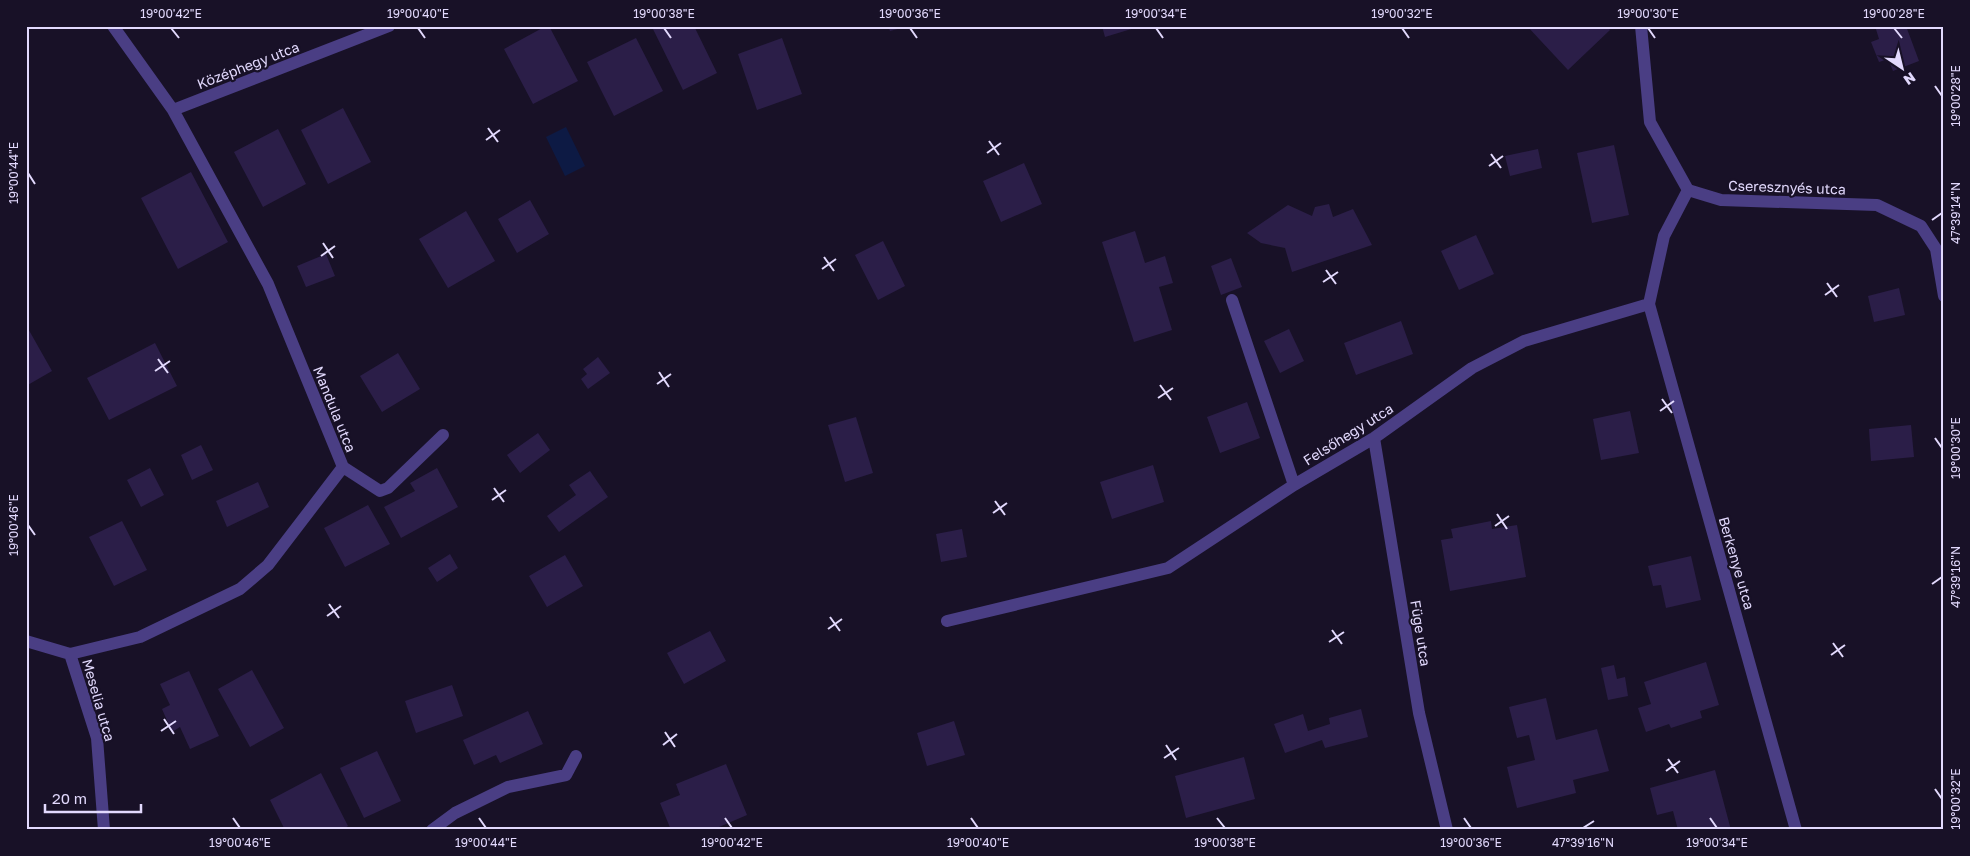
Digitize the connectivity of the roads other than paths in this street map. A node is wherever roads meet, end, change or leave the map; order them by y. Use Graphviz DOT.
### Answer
graph roads {
  1 [pos="113,26"];
  2 [pos="389,26"];
  3 [pos="1641,26"];
  4 [pos="173,110"];
  5 [pos="1688,190"];
  6 [pos="1944,296"];
  7 [pos="1232,300"];
  8 [pos="1649,304"];
  9 [pos="443,435"];
  10 [pos="1374,438"];
  11 [pos="343,467"];
  12 [pos="1294,485"];
  13 [pos="947,622"];
  14 [pos="26,641"];
  15 [pos="70,654"];
  16 [pos="576,756"];
  17 [pos="104,830"];
  18 [pos="432,830"];
  19 [pos="1447,830"];
  20 [pos="1796,830"];
  1 -- 4 [label="street, Mandula utca"];
  2 -- 4 [label="street, Középhegy utca"];
  3 -- 5 [label="street"];
  4 -- 11 [label="street, Mandula utca"];
  5 -- 6 [label="street, Cseresznyés utca"];
  5 -- 8 [label="street"];
  7 -- 12 [label="street"];
  8 -- 10 [label="street, Felsőhegy utca"];
  8 -- 20 [label="street, Berkenye utca"];
  9 -- 11 [label="street"];
  10 -- 12 [label="street, Felsőhegy utca"];
  10 -- 19 [label="street, Füge utca"];
  11 -- 15 [label="street, Mandula utca"];
  12 -- 13 [label="street, Felsőhegy utca"];
  14 -- 15 [label="street, Meselia utca"];
  15 -- 17 [label="street, Meselia utca"];
  16 -- 18 [label="street"];
}
